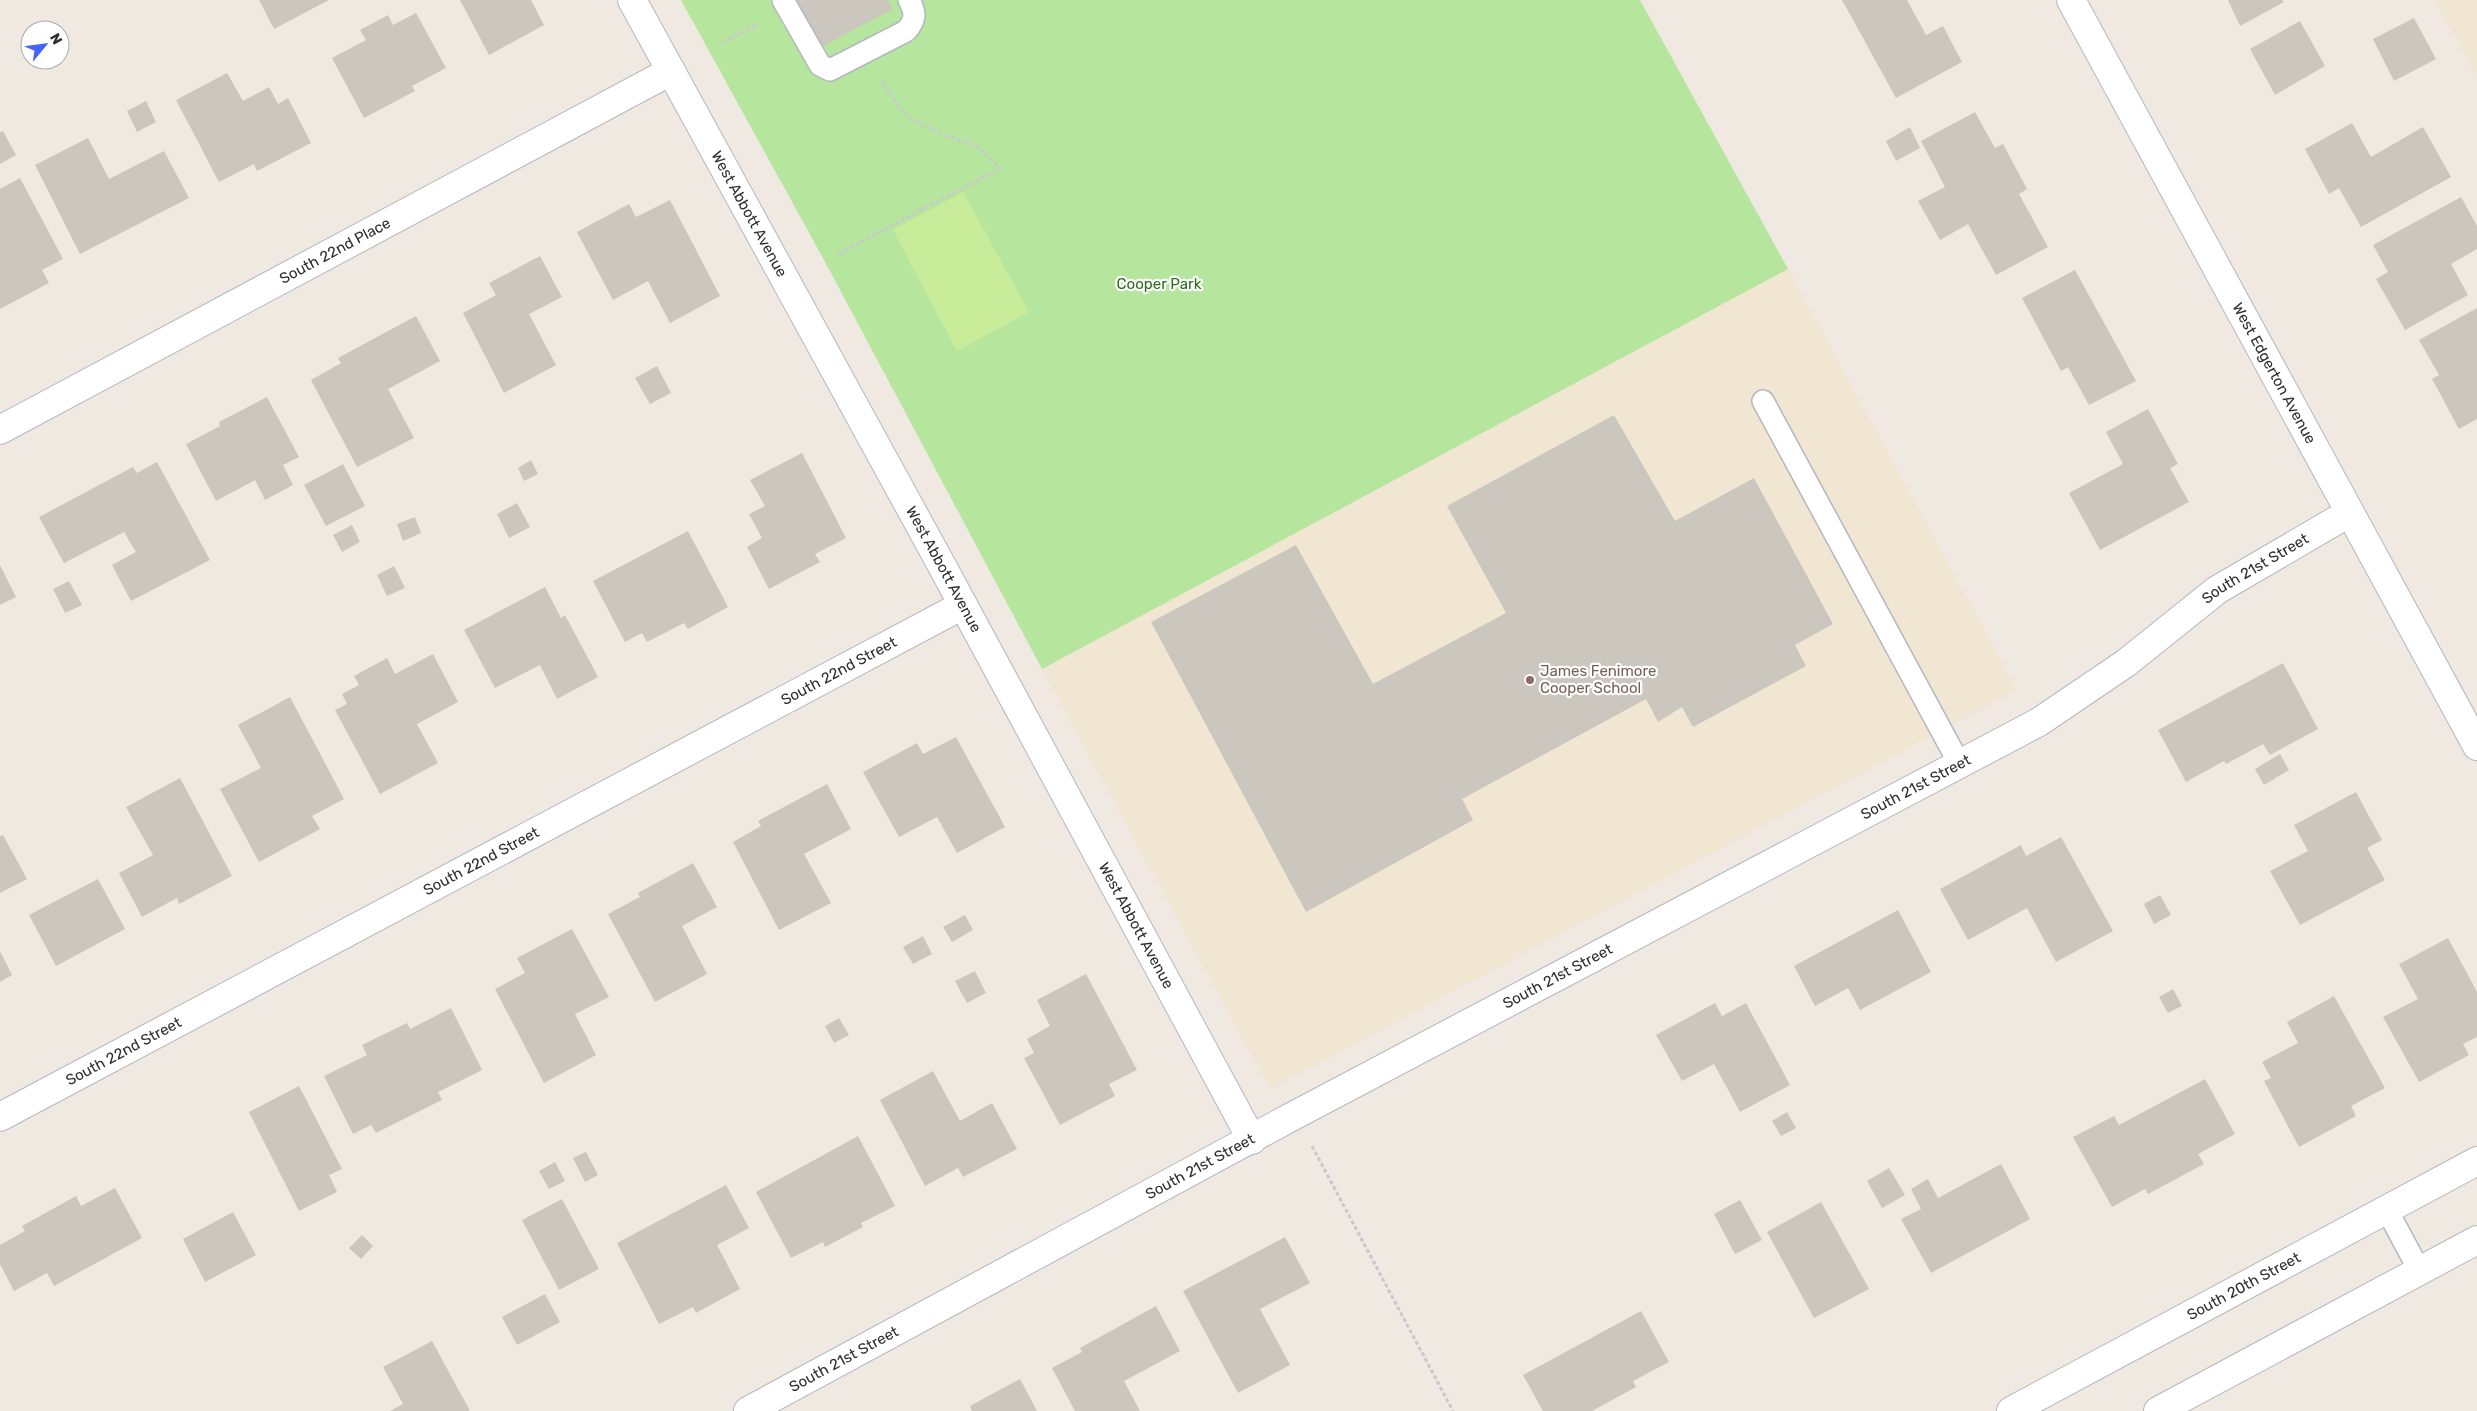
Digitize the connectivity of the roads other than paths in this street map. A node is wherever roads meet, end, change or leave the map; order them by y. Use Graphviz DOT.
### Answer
graph roads {
  1 [pos="632,0"];
  2 [pos="909,0"];
  3 [pos="2071,0"];
  4 [pos="786,4"];
  5 [pos="671,71"];
  6 [pos="1763,401"];
  7 [pos="0,430"];
  8 [pos="2349,513"];
  9 [pos="963,605"];
  10 [pos="2477,746"];
  11 [pos="1959,763"];
  12 [pos="0,1117"];
  13 [pos="1252,1140"];
  14 [pos="2477,1161"];
  15 [pos="2387,1210"];
  16 [pos="2477,1240"];
  17 [pos="2419,1270"];
  18 [pos="748,1411"];
  19 [pos="2011,1411"];
  20 [pos="2158,1411"];
  1 -- 5 [label="street, West Abbott Avenue"];
  2 -- 4 [label="lane"];
  3 -- 8 [label="street, West Edgerton Avenue"];
  5 -- 7 [label="street, South 22nd Place"];
  5 -- 9 [label="street, West Abbott Avenue"];
  6 -- 11 [label="lane"];
  8 -- 10 [label="street, West Edgerton Avenue"];
  8 -- 11 [label="street, South 21st Street"];
  9 -- 12 [label="street, South 22nd Street"];
  9 -- 13 [label="street, West Abbott Avenue"];
  11 -- 13 [label="street, South 21st Street"];
  13 -- 18 [label="street, South 21st Street"];
  14 -- 15 [label="street, South 20th Street"];
  15 -- 17 [label="lane"];
  15 -- 19 [label="street, South 20th Street"];
  16 -- 17 [label="street"];
  17 -- 20 [label="street"];
}
